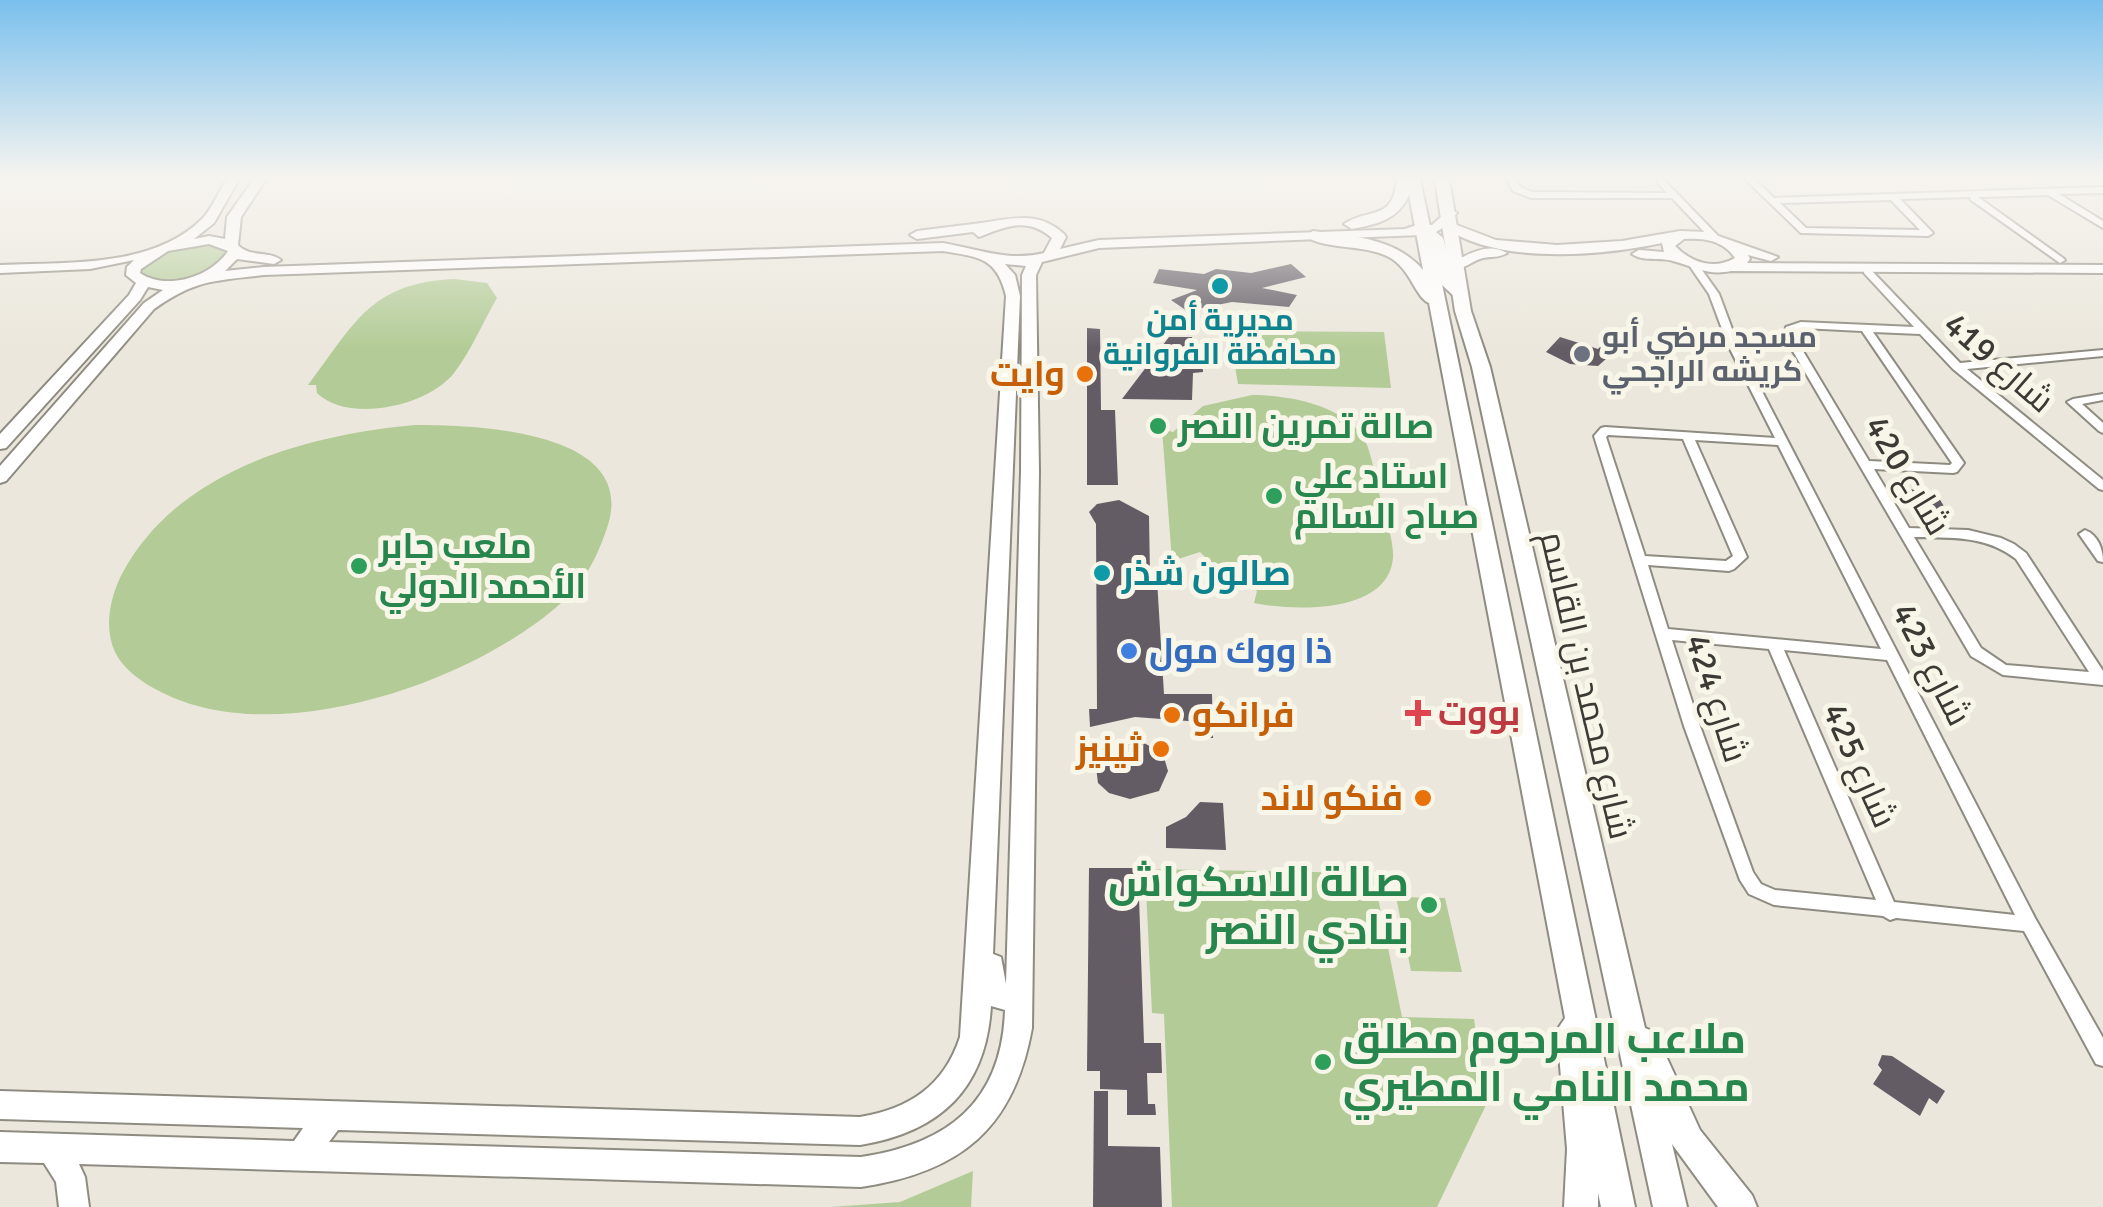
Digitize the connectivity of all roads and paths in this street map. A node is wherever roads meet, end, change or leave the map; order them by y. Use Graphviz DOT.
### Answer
graph roads {
  1 [pos="191,235"];
  2 [pos="233,235"];
  3 [pos="895,235"];
  4 [pos="979,235"];
  5 [pos="1056,235"];
  6 [pos="1325,235"];
  7 [pos="1425,235"];
  8 [pos="1432,235"];
  9 [pos="1452,235"];
  10 [pos="1463,235"];
  11 [pos="2026,235"];
  12 [pos="1313,236"];
  13 [pos="1681,236"];
  14 [pos="1714,237"];
  15 [pos="176,244"];
  16 [pos="233,248"];
  17 [pos="1489,248"];
  18 [pos="1739,250"];
  19 [pos="153,252"];
  20 [pos="986,256"];
  21 [pos="1044,257"];
  22 [pos="1676,257"];
  23 [pos="2060,260"];
  24 [pos="2103,260"];
  25 [pos="1694,265"];
  26 [pos="1455,267"];
  27 [pos="1726,268"];
  28 [pos="0,269"];
  29 [pos="2103,269"];
  30 [pos="1866,270"];
  31 [pos="138,279"];
  32 [pos="0,281"];
  33 [pos="190,281"];
  34 [pos="1714,294"];
  35 [pos="1461,295"];
  36 [pos="1440,310"];
  37 [pos="1867,330"];
  38 [pos="1921,332"];
  39 [pos="2103,353"];
  40 [pos="1957,367"];
  41 [pos="2103,397"];
  42 [pos="2103,429"];
  43 [pos="1688,436"];
  44 [pos="1783,442"];
  45 [pos="0,444"];
  46 [pos="1868,465"];
  47 [pos="0,477"];
  48 [pos="2103,486"];
  49 [pos="1908,532"];
  50 [pos="2085,534"];
  51 [pos="2103,558"];
  52 [pos="1640,560"];
  53 [pos="1028,569"];
  54 [pos="999,570"];
  55 [pos="1666,634"];
  56 [pos="1774,643"];
  57 [pos="1893,655"];
  58 [pos="2101,678"];
  59 [pos="984,856"];
  60 [pos="1890,912"];
  61 [pos="2028,924"];
  62 [pos="1573,967"];
  63 [pos="1019,997"];
  64 [pos="1626,1009"];
  65 [pos="2103,1057"];
  66 [pos="0,1105"];
  67 [pos="288,1114"];
  68 [pos="330,1116"];
  69 [pos="0,1146"];
  70 [pos="50,1148"];
  71 [pos="289,1153"];
  72 [pos="74,1207"];
  73 [pos="1581,1207"];
  74 [pos="1618,1207"];
  75 [pos="1670,1207"];
  76 [pos="1740,1207"];
  1 -- 15 [label="street"];
  2 -- 16 [label="street"];
  3 -- 16 [label="street"];
  4 -- 20 [label="street"];
  5 -- 21 [label="street"];
  6 -- 12 [label="street"];
  7 -- 36 [label="main road, شارع محمد بن القاسم"];
  8 -- 35 [label="street"];
  9 -- 26 [label="main road, شارع محمد بن القاسم"];
  10 -- 17 [label="street"];
  11 -- 23 [label="street"];
  12 -- 21 [label="street"];
  12 -- 36 [label="main road"];
  13 -- 14 [label="street"];
  13 -- 17 [label="street"];
  13 -- 22 [label="street"];
  14 -- 18 [label="street"];
  15 -- 16 [label="street"];
  15 -- 19 [label="street"];
  16 -- 33 [label="street"];
  17 -- 22 [label="street"];
  17 -- 26 [label="street"];
  18 -- 23 [label="street"];
  18 -- 27 [label="street"];
  19 -- 28 [label="street"];
  19 -- 31 [label="street"];
  20 -- 21 [label="street"];
  20 -- 33 [label="street"];
  20 -- 54 [label="street"];
  21 -- 53 [label="street"];
  22 -- 25 [label="street"];
  23 -- 24 [label="street"];
  25 -- 27 [label="street"];
  25 -- 34 [label="street, شارع 423"];
  26 -- 35 [label="main road, شارع محمد بن القاسم"];
  27 -- 30 [label="street"];
  27 -- 34 [label="street"];
  29 -- 30 [label="street"];
  30 -- 38 [label="street, شارع 419"];
  31 -- 32 [label="street"];
  31 -- 33 [label="street"];
  31 -- 45 [label="street"];
  33 -- 47 [label="street"];
  34 -- 44 [label="street, شارع 423"];
  35 -- 64 [label="main road, شارع محمد بن القاسم"];
  36 -- 62 [label="main road, شارع محمد بن القاسم"];
  37 -- 38 [label="street, شارع 420"];
  37 -- 46 [label="street, شارع 420"];
  37 -- 46 [label="street"];
  38 -- 40 [label="street, شارع 419"];
  39 -- 40 [label="street"];
  40 -- 48 [label="street, شارع 419"];
  41 -- 42 [label="street"];
  43 -- 44 [label="street, شارع 424"];
  43 -- 52 [label="street, شارع 424"];
  43 -- 52 [label="street"];
  44 -- 57 [label="street, شارع 423"];
  46 -- 49 [label="street, شارع 420"];
  49 -- 58 [label="street"];
  49 -- 58 [label="street, شارع 420"];
  50 -- 51 [label="street"];
  52 -- 55 [label="street, شارع 424"];
  53 -- 54 [label="street"];
  53 -- 63 [label="street"];
  54 -- 59 [label="street"];
  55 -- 56 [label="street"];
  55 -- 60 [label="street, شارع 424"];
  56 -- 57 [label="street"];
  56 -- 60 [label="street, شارع 425"];
  57 -- 61 [label="street, شارع 423"];
  59 -- 63 [label="street"];
  59 -- 68 [label="street"];
  60 -- 61 [label="street, شارع 424"];
  61 -- 65 [label="street, شارع 423"];
  62 -- 73 [label="main road"];
  62 -- 74 [label="main road, شارع محمد بن القاسم"];
  63 -- 71 [label="street"];
  64 -- 75 [label="main road, شارع محمد بن القاسم"];
  64 -- 76 [label="main road"];
  66 -- 67 [label="street"];
  67 -- 68 [label="street"];
  67 -- 71 [label="street"];
  68 -- 71 [label="street"];
  69 -- 70 [label="street"];
  70 -- 71 [label="street"];
  70 -- 72 [label="street"];
}
